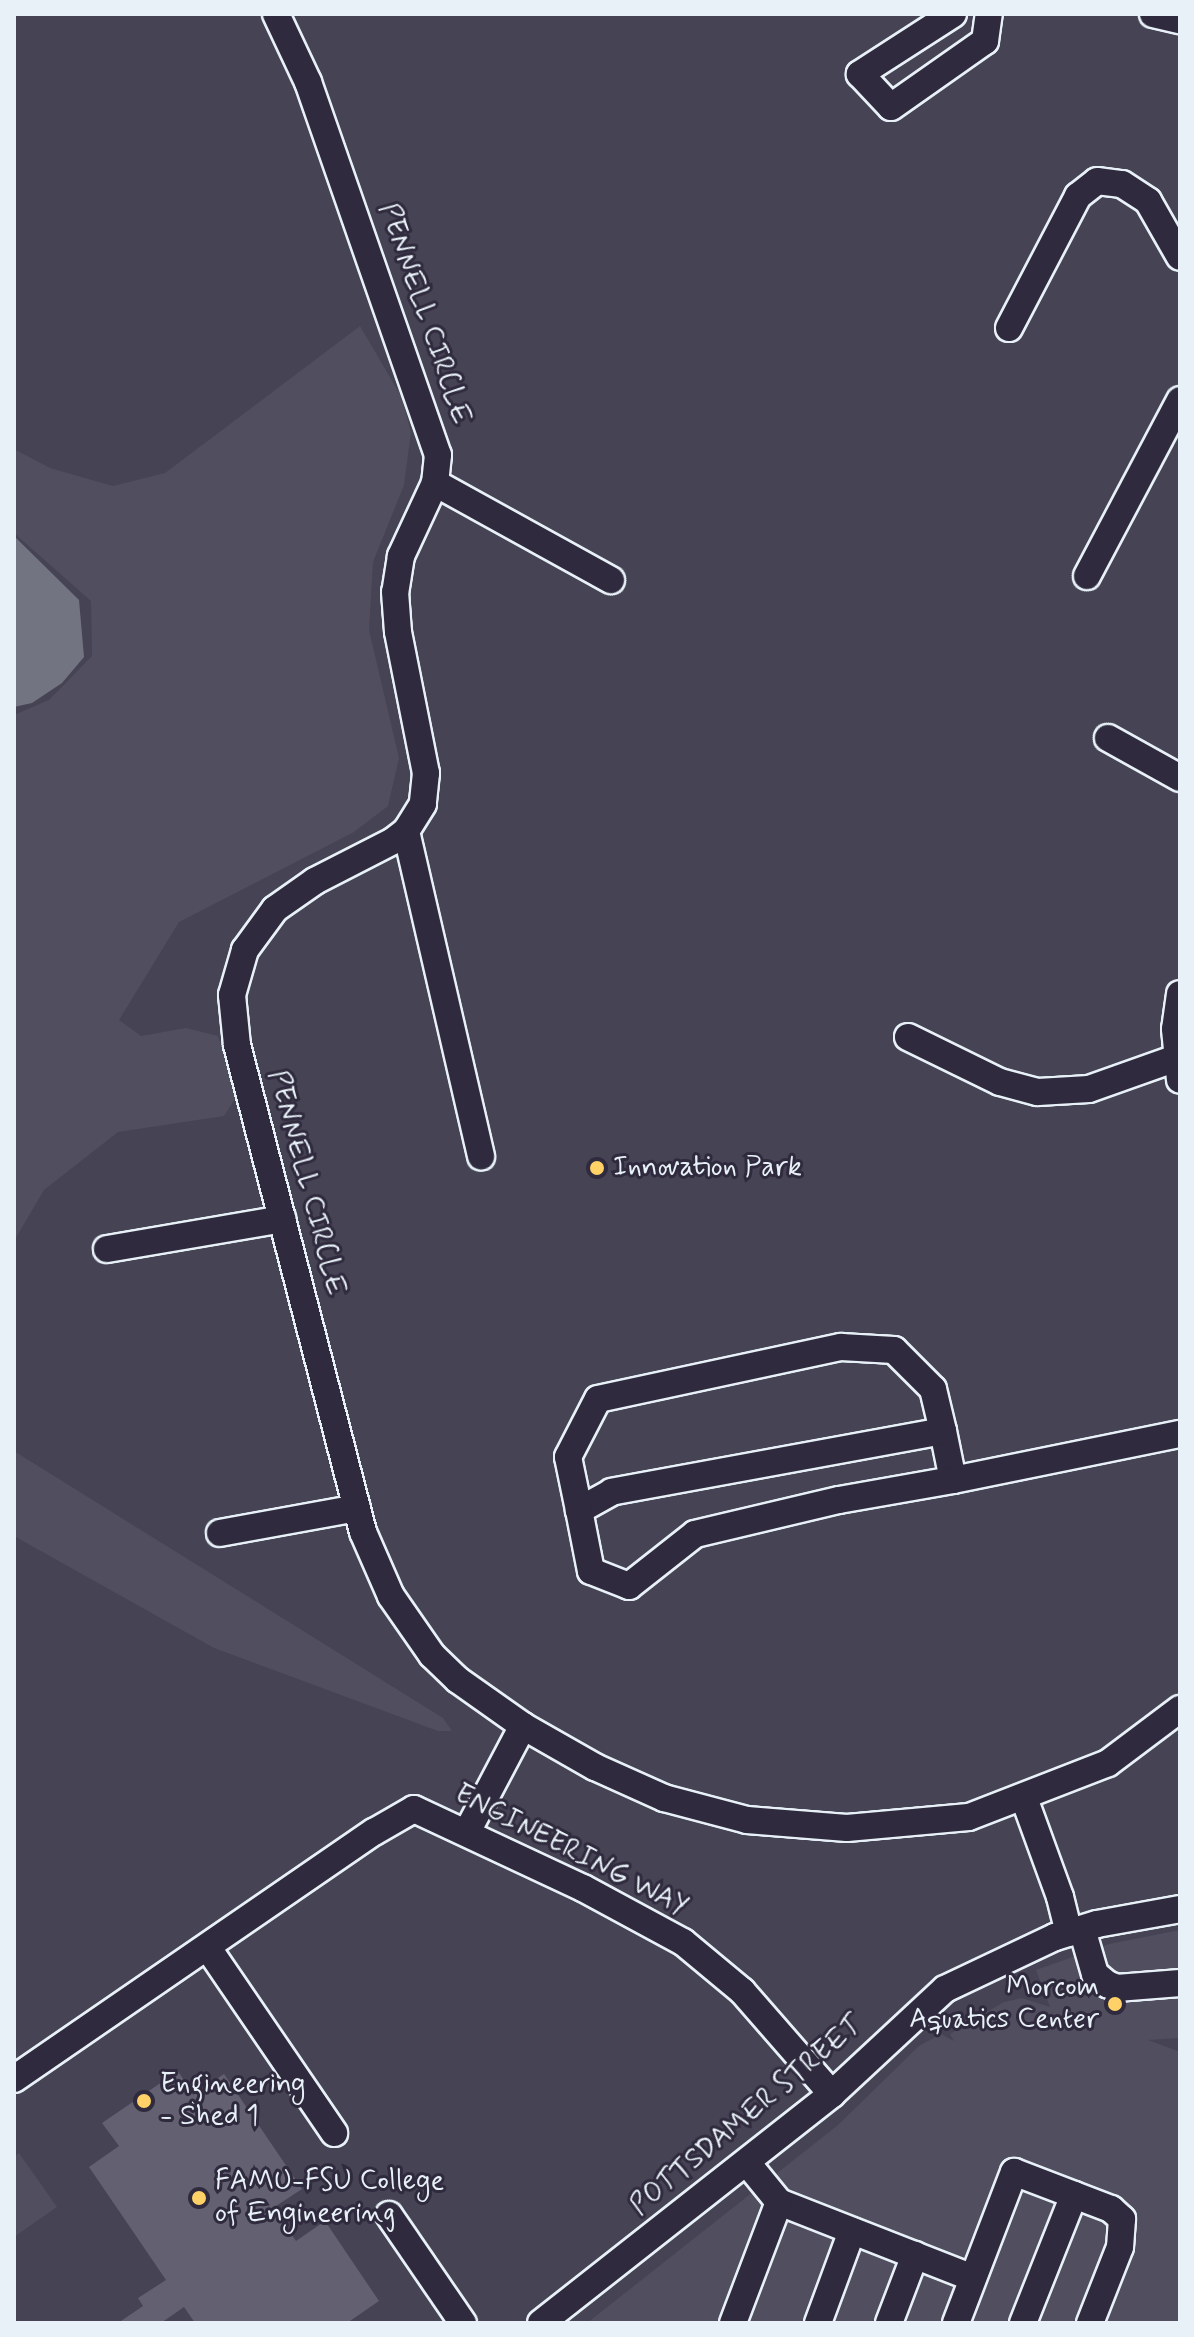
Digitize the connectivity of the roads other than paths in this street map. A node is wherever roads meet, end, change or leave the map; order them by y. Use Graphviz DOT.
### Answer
graph roads {
  1 [pos="276,14"];
  2 [pos="953,14"];
  3 [pos="989,14"];
  4 [pos="1153,14"];
  5 [pos="1180,20"];
  6 [pos="1180,257"];
  7 [pos="1009,328"];
  8 [pos="1180,400"];
  9 [pos="435,483"];
  10 [pos="1087,576"];
  11 [pos="611,580"];
  12 [pos="1108,738"];
  13 [pos="1180,778"];
  14 [pos="406,831"];
  15 [pos="1180,994"];
  16 [pos="908,1037"];
  17 [pos="1178,1069"];
  18 [pos="481,1156"];
  19 [pos="282,1219"];
  20 [pos="107,1249"];
  21 [pos="943,1431"];
  22 [pos="1180,1434"];
  23 [pos="953,1480"];
  24 [pos="357,1508"];
  25 [pos="579,1510"];
  26 [pos="220,1533"];
  27 [pos="1180,1709"];
  28 [pos="523,1726"];
  29 [pos="1024,1798"];
  30 [pos="467,1832"];
  31 [pos="1180,1909"];
  32 [pos="1075,1931"];
  33 [pos="208,1948"];
  34 [pos="1180,1983"];
  35 [pos="14,2079"];
  36 [pos="832,2094"];
  37 [pos="334,2133"];
  38 [pos="748,2164"];
  39 [pos="1074,2195"];
  40 [pos="779,2202"];
  41 [pos="389,2215"];
  42 [pos="852,2231"];
  43 [pos="915,2255"];
  44 [pos="973,2278"];
  45 [pos="463,2323"];
  46 [pos="541,2323"];
  47 [pos="733,2323"];
  48 [pos="818,2323"];
  49 [pos="889,2323"];
  50 [pos="956,2323"];
  51 [pos="1023,2323"];
  52 [pos="1090,2323"];
  1 -- 9 [label="street, PENNELL CIRCLE"];
  2 -- 3 [label="street"];
  4 -- 5 [label="street"];
  6 -- 7 [label="street"];
  8 -- 10 [label="street"];
  9 -- 11 [label="street"];
  9 -- 14 [label="street, PENNELL CIRCLE"];
  12 -- 13 [label="street"];
  14 -- 18 [label="street"];
  14 -- 19 [label="street, PENNELL CIRCLE"];
  15 -- 17 [label="street"];
  16 -- 17 [label="street"];
  19 -- 20 [label="street"];
  19 -- 24 [label="street, PENNELL CIRCLE"];
  21 -- 23 [label="street"];
  21 -- 25 [label="street"];
  21 -- 25 [label="street"];
  22 -- 23 [label="street"];
  23 -- 25 [label="street"];
  24 -- 26 [label="street"];
  24 -- 28 [label="street, PENNELL CIRCLE"];
  27 -- 29 [label="street, PENNELL CIRCLE"];
  28 -- 29 [label="street, PENNELL CIRCLE"];
  28 -- 30 [label="street"];
  29 -- 32 [label="street"];
  30 -- 33 [label="street, ENGINEERING WAY"];
  30 -- 36 [label="street, ENGINEERING WAY"];
  31 -- 32 [label="street, POTTSDAMER STREET"];
  32 -- 34 [label="street"];
  32 -- 36 [label="street, POTTSDAMER STREET"];
  33 -- 35 [label="street, ENGINEERING WAY"];
  33 -- 37 [label="street"];
  36 -- 38 [label="street, POTTSDAMER STREET"];
  38 -- 40 [label="street"];
  38 -- 46 [label="street, POTTSDAMER STREET"];
  39 -- 44 [label="street"];
  39 -- 51 [label="street"];
  39 -- 52 [label="street"];
  40 -- 42 [label="street"];
  40 -- 47 [label="street"];
  41 -- 45 [label="street"];
  42 -- 43 [label="street"];
  42 -- 48 [label="street"];
  43 -- 44 [label="street"];
  43 -- 49 [label="street"];
  44 -- 50 [label="street"];
}
